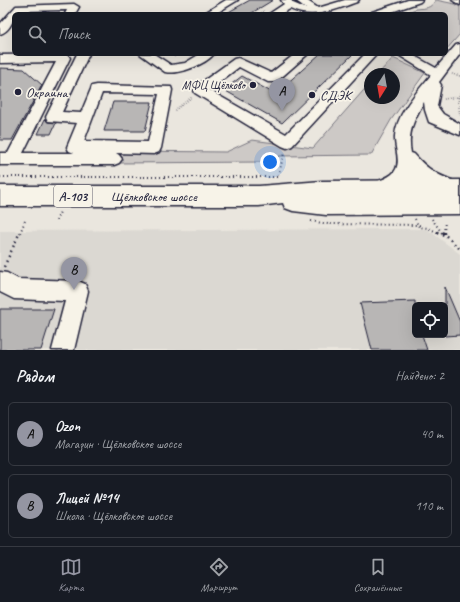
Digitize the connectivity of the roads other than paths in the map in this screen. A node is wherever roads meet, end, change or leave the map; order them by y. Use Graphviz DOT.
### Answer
graph roads {
  1 [pos="233,0"];
  2 [pos="300,0"];
  3 [pos="354,0"];
  4 [pos="417,0"];
  5 [pos="457,0"];
  6 [pos="288,2"];
  7 [pos="460,2"];
  8 [pos="16,12"];
  9 [pos="71,12"];
  10 [pos="212,12"];
  11 [pos="276,12"];
  12 [pos="306,12"];
  13 [pos="382,12"];
  14 [pos="12,19"];
  15 [pos="2,34"];
  16 [pos="460,47"];
  17 [pos="82,56"];
  18 [pos="149,56"];
  19 [pos="205,56"];
  20 [pos="300,56"];
  21 [pos="369,56"];
  22 [pos="406,56"];
  23 [pos="0,59"];
  24 [pos="438,74"];
  25 [pos="414,108"];
  26 [pos="86,118"];
  27 [pos="438,120"];
  28 [pos="405,124"];
  29 [pos="460,130"];
  30 [pos="404,156"];
  31 [pos="6,159"];
  32 [pos="114,159"];
  33 [pos="417,189"];
  34 [pos="374,190"];
  35 [pos="460,194"];
  36 [pos="0,196"];
  37 [pos="259,196"];
  38 [pos="437,215"];
  39 [pos="1,276"];
  40 [pos="63,350"];
  1 -- 10 [label="street"];
  2 -- 3 [label="street"];
  4 -- 13 [label="street"];
  5 -- 7 [label="street"];
  6 -- 11 [label="street"];
  6 -- 12 [label="street"];
  8 -- 9 [label="street"];
  14 -- 15 [label="street"];
  16 -- 24 [label="street"];
  17 -- 26 [label="street"];
  18 -- 19 [label="street"];
  20 -- 21 [label="street"];
  22 -- 24 [label="street"];
  23 -- 31 [label="street"];
  24 -- 25 [label="street"];
  24 -- 27 [label="street"];
  25 -- 27 [label="street"];
  25 -- 28 [label="street"];
  26 -- 26 [label="street"];
  27 -- 28 [label="street"];
  27 -- 29 [label="street"];
  28 -- 30 [label="street"];
  30 -- 33 [label="street"];
  30 -- 34 [label="street"];
  30 -- 35 [label="street"];
  31 -- 32 [label="street"];
  33 -- 34 [label="main road, Щёлковское шоссе / А-103"];
  33 -- 35 [label="main road, Щёлковское шоссе / А-103"];
  33 -- 38 [label="street"];
  34 -- 37 [label="main road, Щёлковское шоссе / А-103"];
  35 -- 38 [label="main road, Щёлковское шоссе / А-103"];
  36 -- 37 [label="main road, Щёлковское шоссе / А-103"];
  37 -- 38 [label="main road, Щёлковское шоссе / А-103"];
  39 -- 40 [label="street"];
}
